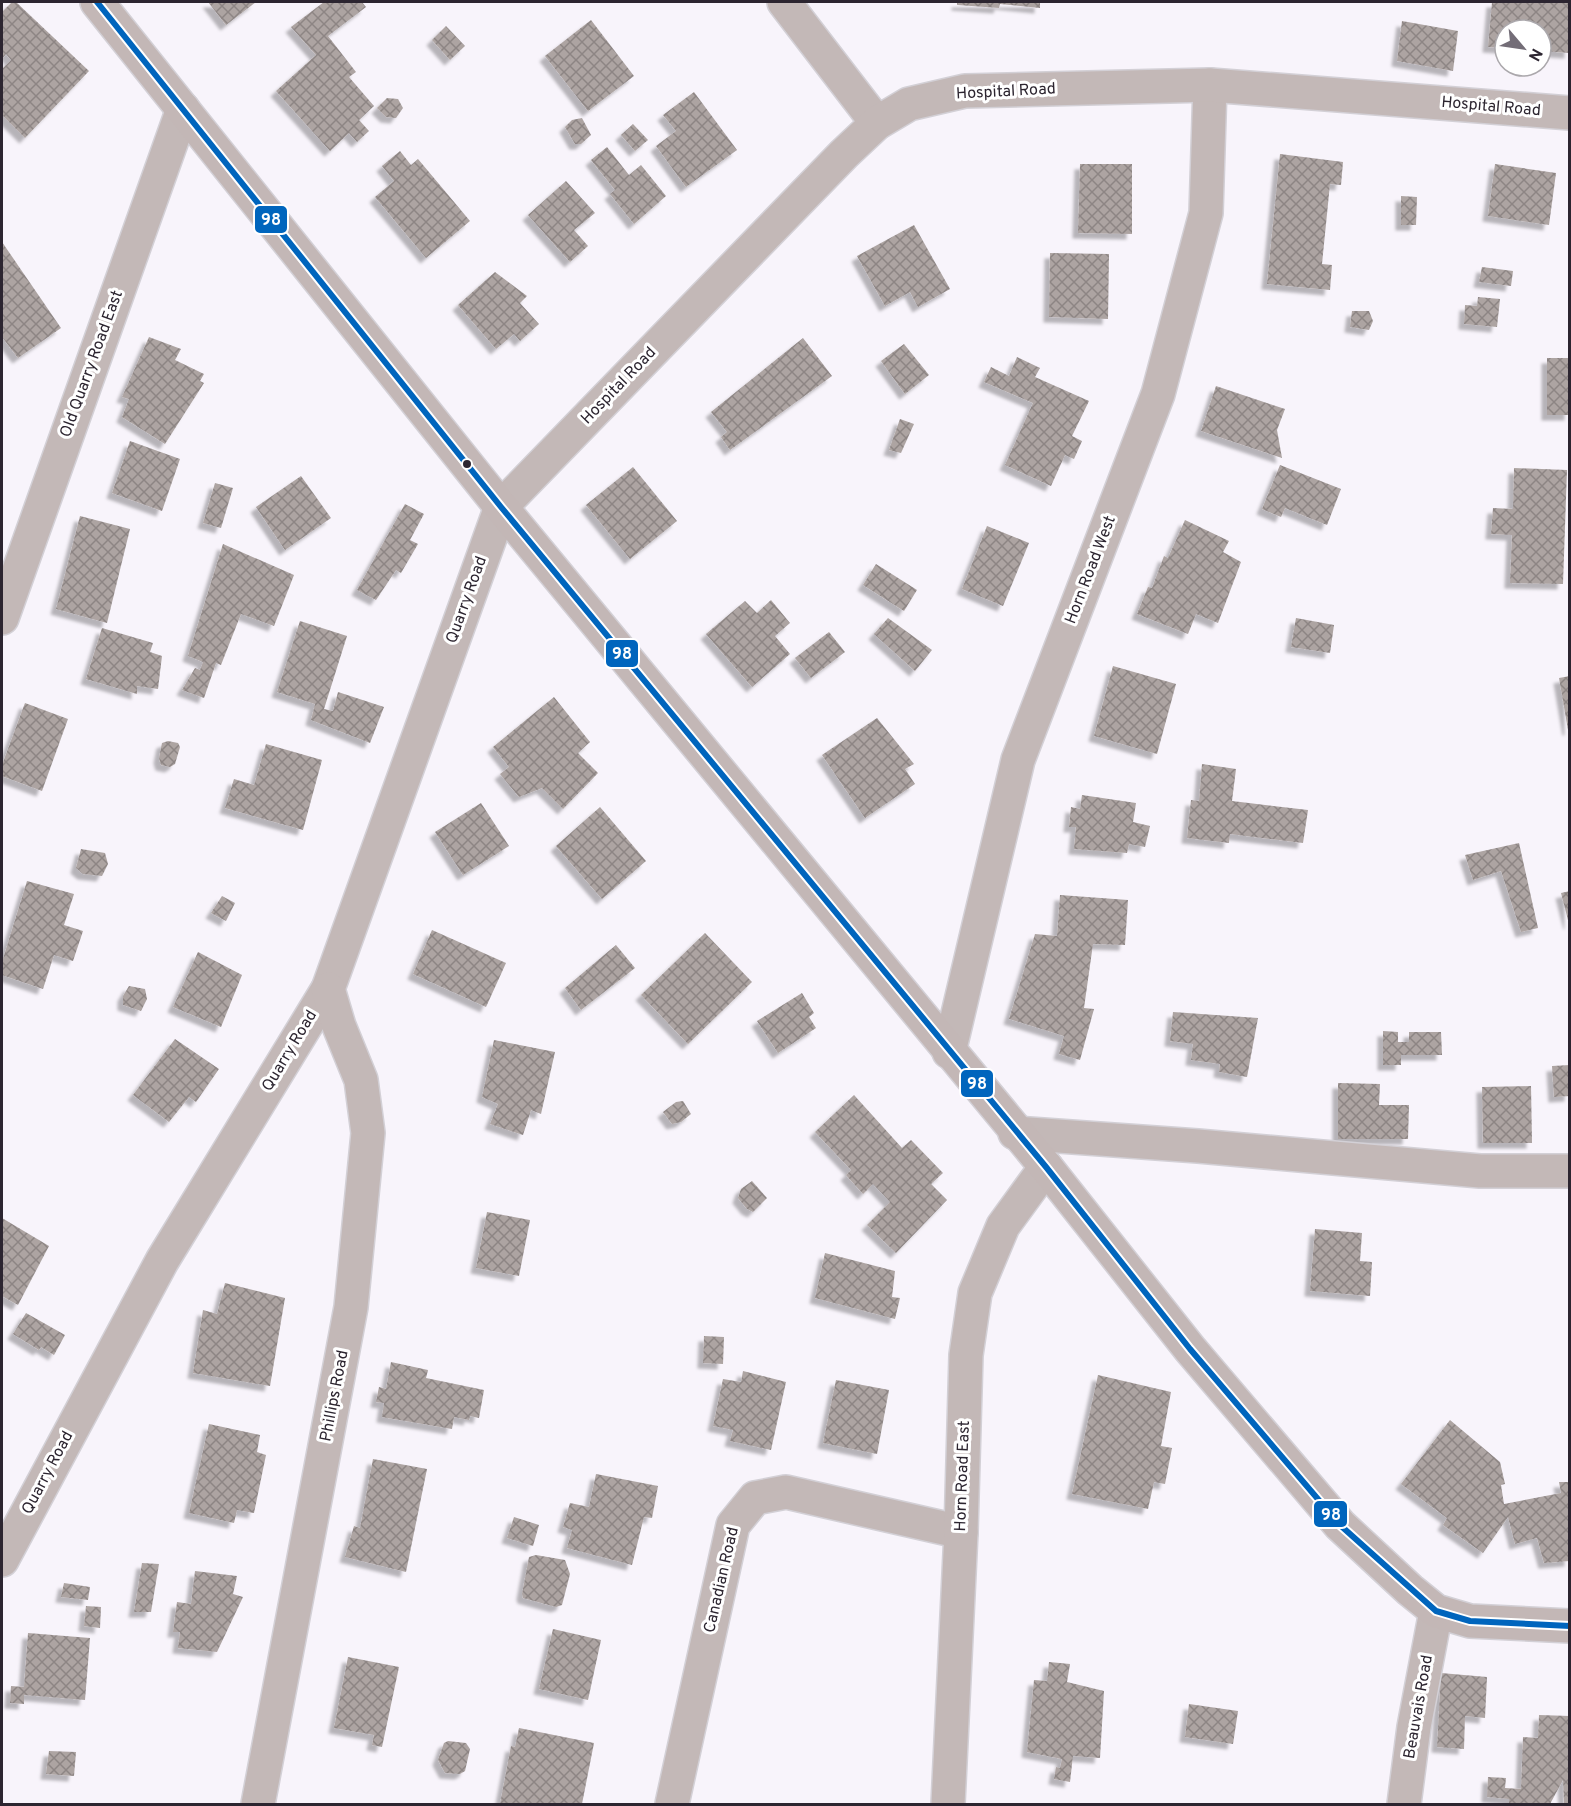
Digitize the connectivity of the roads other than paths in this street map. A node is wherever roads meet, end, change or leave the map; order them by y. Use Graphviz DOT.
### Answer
graph roads {
  1 [pos="97,2"];
  2 [pos="784,2"];
  3 [pos="1210,85"];
  4 [pos="183,109"];
  5 [pos="1569,113"];
  6 [pos="877,123"];
  7 [pos="501,507"];
  8 [pos="2,618"];
  9 [pos="328,988"];
  10 [pos="949,1052"];
  11 [pos="1016,1133"];
  12 [pos="1046,1167"];
  13 [pos="1569,1172"];
  14 [pos="961,1532"];
  15 [pos="2,1560"];
  16 [pos="1436,1611"];
  17 [pos="1569,1626"];
  18 [pos="258,1804"];
  19 [pos="672,1804"];
  20 [pos="948,1804"];
  21 [pos="1404,1804"];
  1 -- 4 [label="street"];
  2 -- 6 [label="street"];
  3 -- 5 [label="street, Hospital Road"];
  3 -- 6 [label="street, Hospital Road"];
  3 -- 10 [label="street, Horn Road West"];
  4 -- 7 [label="street"];
  4 -- 8 [label="street, Old Quarry Road East"];
  6 -- 7 [label="street, Hospital Road"];
  7 -- 9 [label="street, Quarry Road"];
  7 -- 10 [label="street"];
  9 -- 15 [label="street, Quarry Road"];
  9 -- 18 [label="street, Phillips Road"];
  10 -- 11 [label="street"];
  11 -- 12 [label="street"];
  11 -- 13 [label="street"];
  12 -- 14 [label="street, Horn Road East"];
  12 -- 16 [label="street"];
  14 -- 19 [label="street, Canadian Road"];
  14 -- 20 [label="street, Horn Road East"];
  16 -- 17 [label="street"];
  16 -- 21 [label="street, Beauvais Road"];
}
